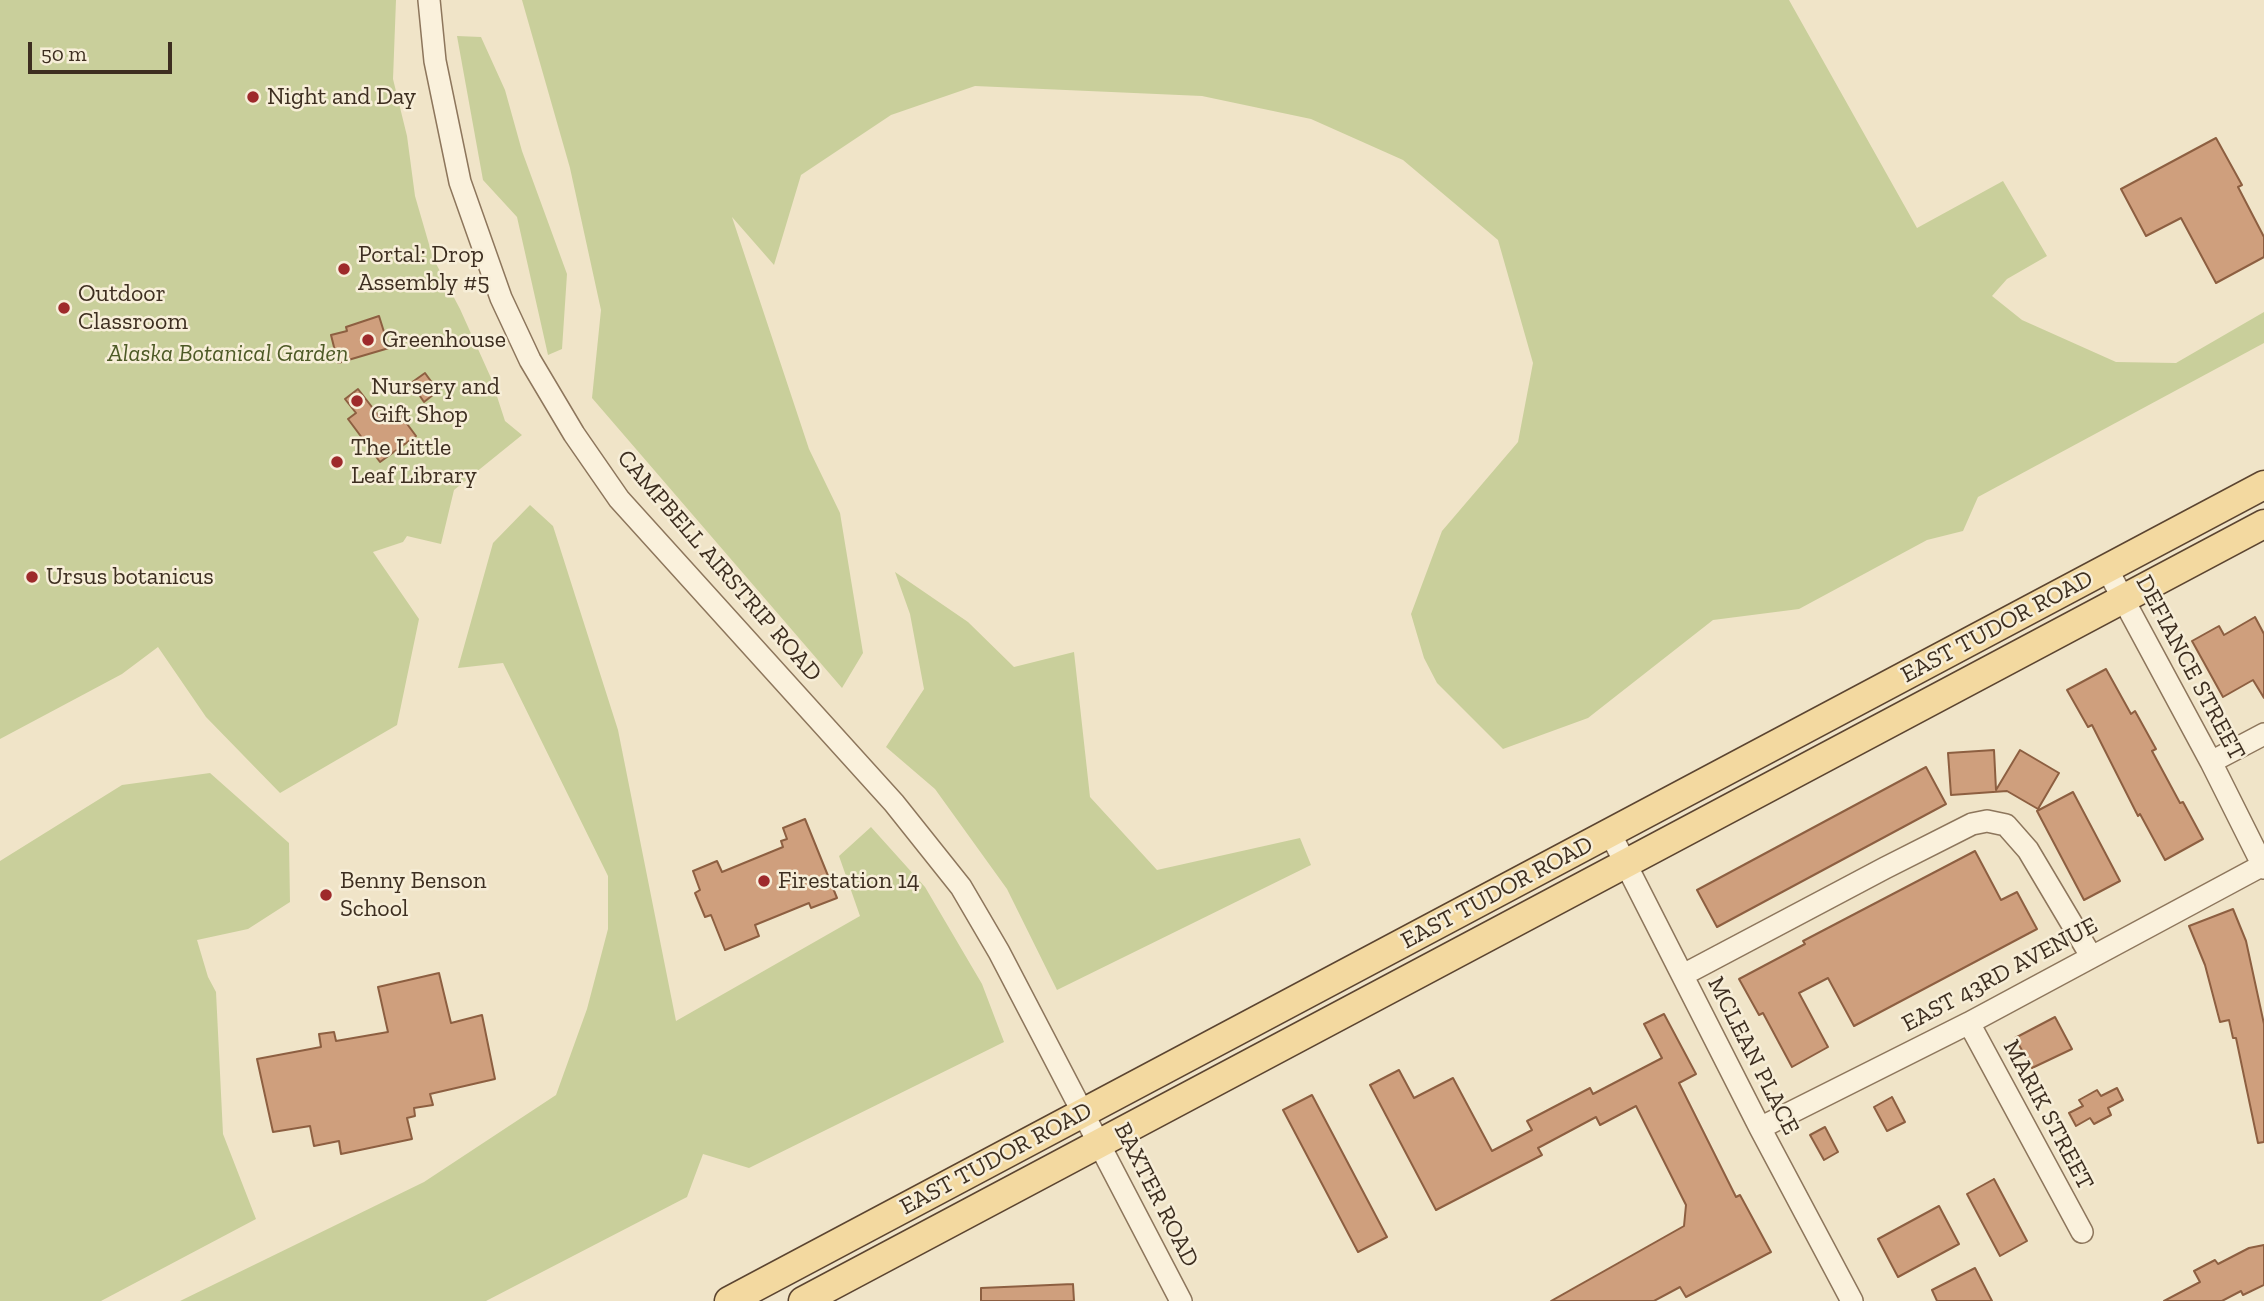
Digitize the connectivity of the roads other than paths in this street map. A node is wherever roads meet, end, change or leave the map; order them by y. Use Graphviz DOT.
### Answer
graph roads {
  1 [pos="429,0"];
  2 [pos="2264,485"];
  3 [pos="2264,524"];
  4 [pos="2107,569"];
  5 [pos="2123,599"];
  6 [pos="2264,734"];
  7 [pos="2211,762"];
  8 [pos="1610,833"];
  9 [pos="1626,864"];
  10 [pos="2263,867"];
  11 [pos="2091,956"];
  12 [pos="1683,975"];
  13 [pos="1969,1023"];
  14 [pos="1084,1112"];
  15 [pos="1760,1128"];
  16 [pos="1100,1144"];
  17 [pos="2082,1231"];
  18 [pos="729,1301"];
  19 [pos="803,1301"];
  20 [pos="1181,1301"];
  21 [pos="1852,1301"];
  1 -- 14 [label="street, CAMPBELL AIRSTRIP ROAD"];
  2 -- 4 [label="main road, EAST TUDOR ROAD"];
  3 -- 5 [label="main road, EAST TUDOR ROAD"];
  4 -- 5 [label="street, DEFIANCE STREET"];
  4 -- 8 [label="main road, EAST TUDOR ROAD"];
  5 -- 7 [label="street, DEFIANCE STREET"];
  5 -- 9 [label="main road, EAST TUDOR ROAD"];
  6 -- 7 [label="street"];
  7 -- 10 [label="street, DEFIANCE STREET"];
  8 -- 9 [label="street, MCLEAN PLACE"];
  8 -- 14 [label="main road, EAST TUDOR ROAD"];
  9 -- 12 [label="street, MCLEAN PLACE"];
  9 -- 16 [label="main road, EAST TUDOR ROAD"];
  10 -- 11 [label="street, EAST 43RD AVENUE"];
  11 -- 12 [label="street"];
  11 -- 13 [label="street, EAST 43RD AVENUE"];
  12 -- 15 [label="street, MCLEAN PLACE"];
  13 -- 15 [label="street, EAST 43RD AVENUE"];
  13 -- 17 [label="street, MARIK STREET"];
  14 -- 16 [label="street, BAXTER ROAD"];
  14 -- 18 [label="main road, EAST TUDOR ROAD"];
  15 -- 21 [label="street, MCLEAN PLACE"];
  16 -- 19 [label="main road, EAST TUDOR ROAD"];
  16 -- 20 [label="street, BAXTER ROAD"];
}
